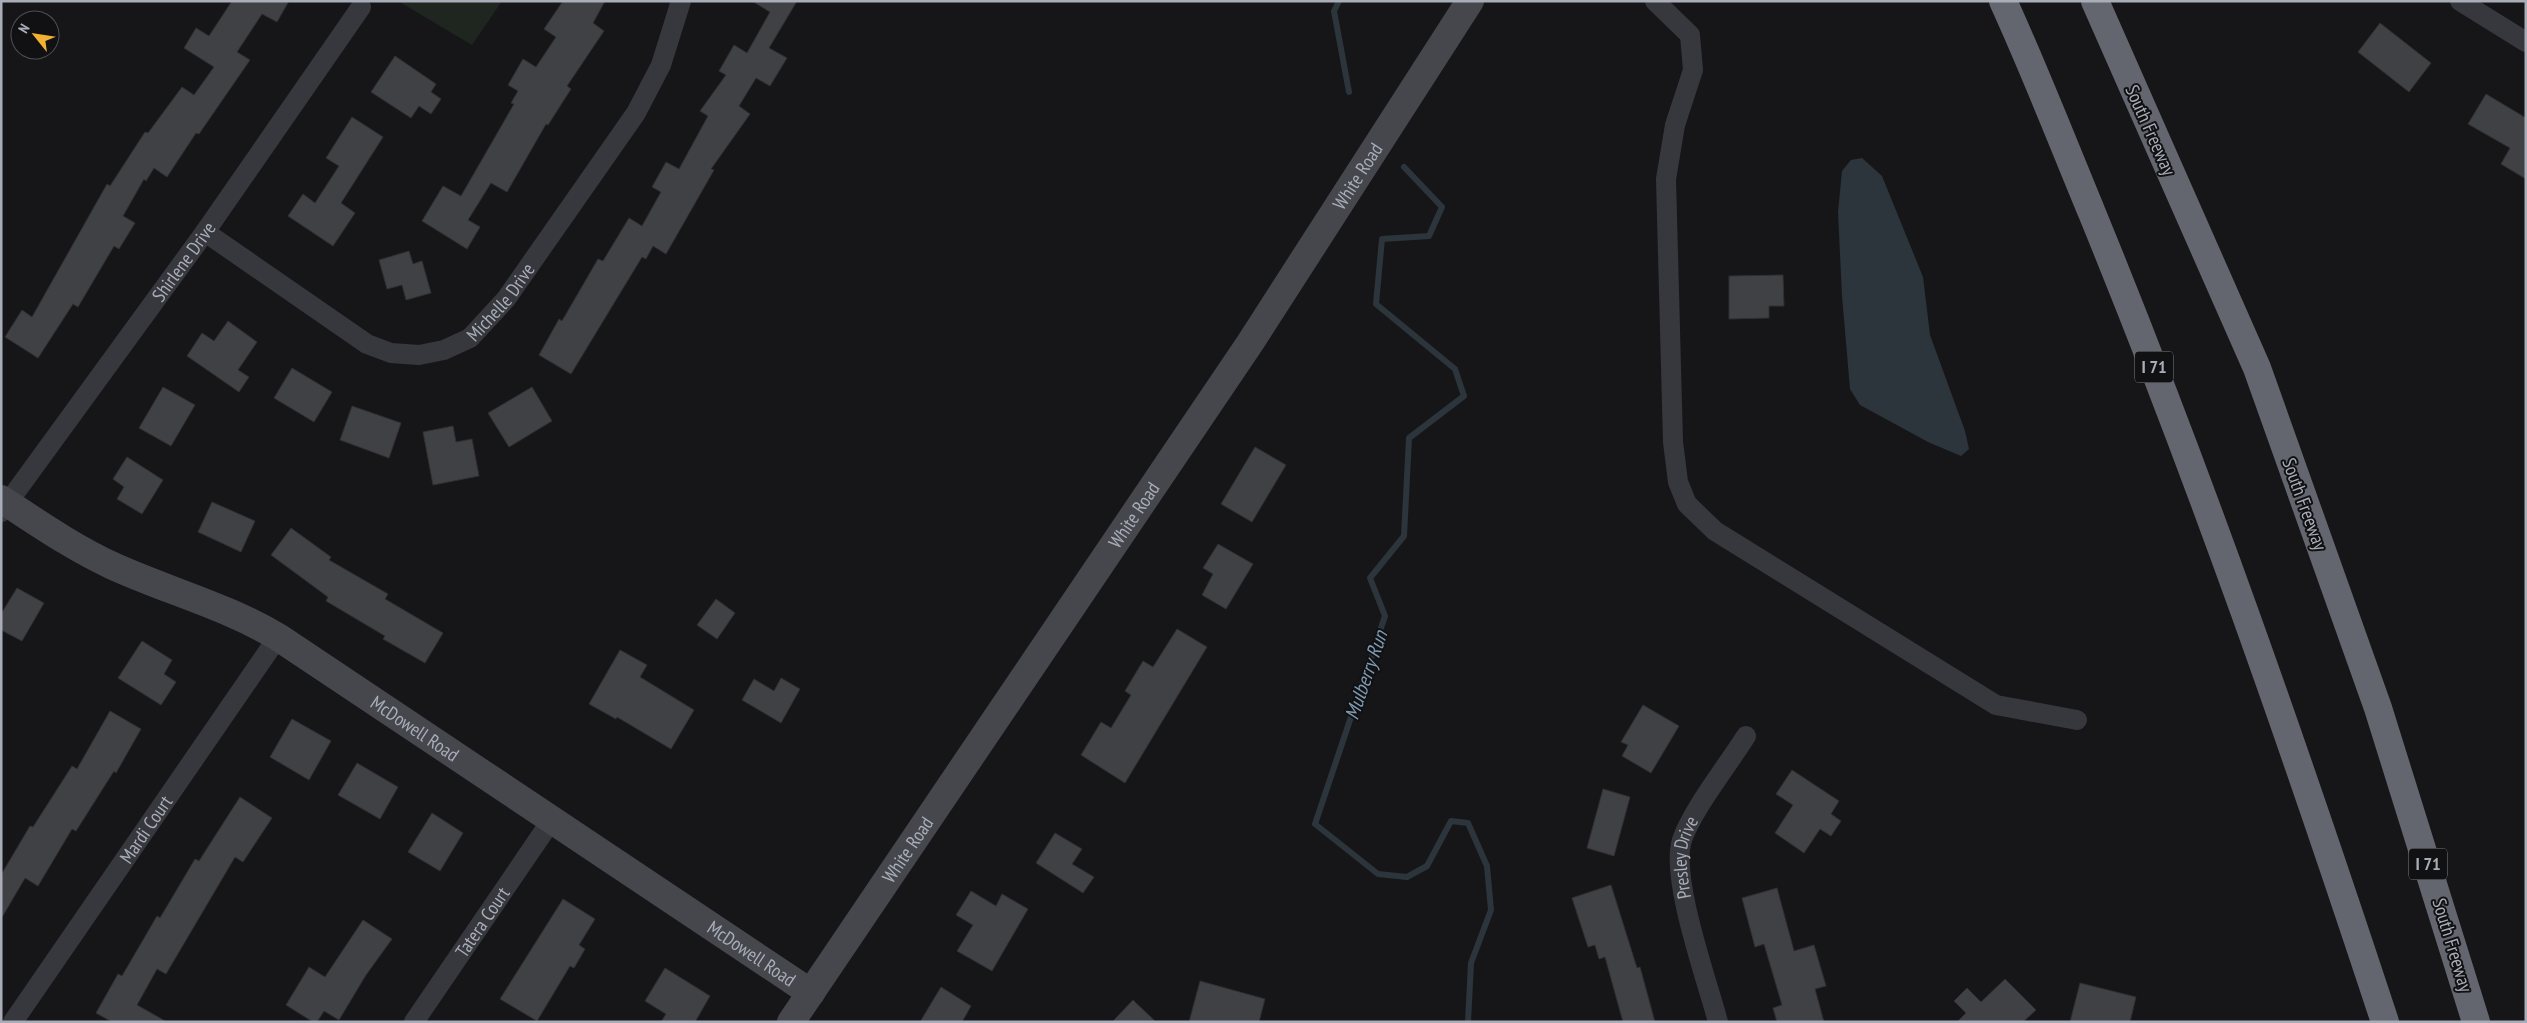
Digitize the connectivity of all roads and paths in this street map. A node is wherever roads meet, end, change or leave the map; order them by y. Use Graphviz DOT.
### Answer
graph roads {
  1 [pos="681,1"];
  2 [pos="1470,1"];
  3 [pos="1655,1"];
  4 [pos="2003,1"];
  5 [pos="2095,1"];
  6 [pos="2460,1"];
  7 [pos="361,7"];
  8 [pos="2526,42"];
  9 [pos="205,232"];
  10 [pos="3,505"];
  11 [pos="278,638"];
  12 [pos="2078,720"];
  13 [pos="1746,736"];
  14 [pos="551,820"];
  15 [pos="811,993"];
  16 [pos="13,1022"];
  17 [pos="414,1022"];
  18 [pos="791,1022"];
  19 [pos="1718,1022"];
  20 [pos="2384,1022"];
  21 [pos="2476,1022"];
  1 -- 9 [label="street, Michelle Drive"];
  2 -- 15 [label="street, White Road"];
  3 -- 12 [label="street"];
  4 -- 20 [label="highway, I 71"];
  5 -- 21 [label="highway, South Freeway / I 71"];
  6 -- 8 [label="street"];
  7 -- 9 [label="street, Shirlene Drive"];
  9 -- 10 [label="street, Shirlene Drive"];
  10 -- 11 [label="street, McDowell Road"];
  11 -- 14 [label="street, McDowell Road"];
  11 -- 16 [label="street, Mardi Court"];
  13 -- 19 [label="street, Presley Drive"];
  14 -- 15 [label="street, McDowell Road"];
  14 -- 17 [label="street, Tatera Court"];
  15 -- 18 [label="street, White Road"];
}
